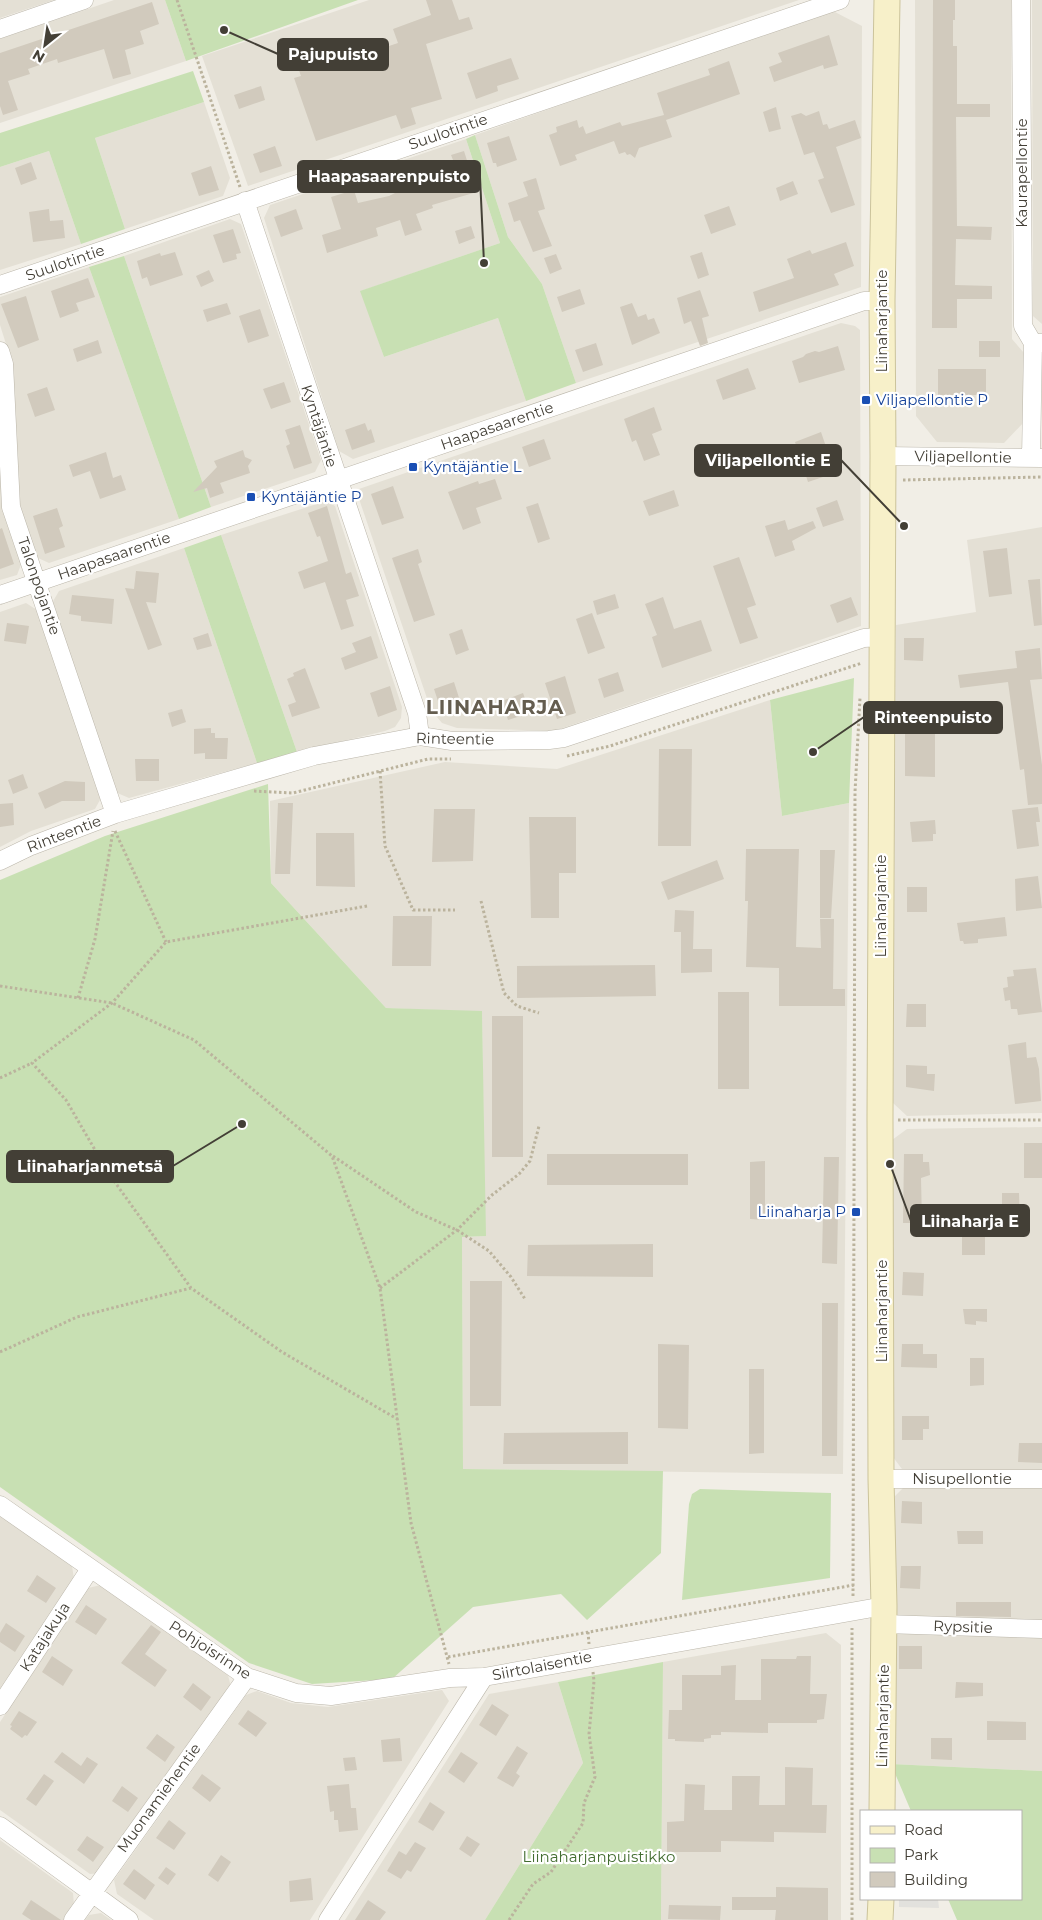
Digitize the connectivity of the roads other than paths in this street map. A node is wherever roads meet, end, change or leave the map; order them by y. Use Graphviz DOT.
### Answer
graph roads {
  1 [pos="84,0"];
  2 [pos="840,0"];
  3 [pos="887,0"];
  4 [pos="1021,0"];
  5 [pos="0,29"];
  6 [pos="245,201"];
  7 [pos="0,285"];
  8 [pos="882,301"];
  9 [pos="1038,343"];
  10 [pos="0,351"];
  11 [pos="884,456"];
  12 [pos="1036,458"];
  13 [pos="337,480"];
  14 [pos="38,582"];
  15 [pos="0,595"];
  16 [pos="873,638"];
  17 [pos="420,736"];
  18 [pos="114,821"];
  19 [pos="0,861"];
  20 [pos="882,1479"];
  21 [pos="1042,1479"];
  22 [pos="0,1505"];
  23 [pos="90,1569"];
  24 [pos="884,1615"];
  25 [pos="1042,1629"];
  26 [pos="246,1677"];
  27 [pos="484,1677"];
  28 [pos="0,1706"];
  29 [pos="882,1810"];
  30 [pos="0,1826"];
  31 [pos="91,1893"];
  32 [pos="881,1900"];
  33 [pos="73,1920"];
  34 [pos="129,1920"];
  35 [pos="328,1920"];
  36 [pos="880,1920"];
  1 -- 5 [label="street"];
  2 -- 6 [label="street, Suulotintie"];
  3 -- 8 [label="main road, Liinaharjantie"];
  4 -- 9 [label="street, Kaurapellontie"];
  6 -- 7 [label="street, Suulotintie"];
  6 -- 13 [label="street, Kyntäjäntie"];
  8 -- 11 [label="main road, Liinaharjantie"];
  8 -- 13 [label="street, Haapasaarentie"];
  9 -- 12 [label="street, Kaurapellontie"];
  10 -- 14 [label="street, Talonpojantie"];
  11 -- 12 [label="street, Viljapellontie"];
  11 -- 16 [label="main road, Liinaharjantie"];
  13 -- 14 [label="street, Haapasaarentie"];
  13 -- 17 [label="street, Kyntäjäntie"];
  14 -- 15 [label="street, Haapasaarentie"];
  14 -- 18 [label="street, Talonpojantie"];
  16 -- 17 [label="street, Rinteentie"];
  16 -- 20 [label="main road, Liinaharjantie"];
  17 -- 18 [label="street, Rinteentie"];
  18 -- 19 [label="street, Rinteentie"];
  20 -- 21 [label="street, Nisupellontie"];
  20 -- 24 [label="main road, Liinaharjantie"];
  22 -- 23 [label="street, Pohjoisrinne"];
  23 -- 26 [label="street, Pohjoisrinne"];
  23 -- 28 [label="street, Katajakuja"];
  24 -- 25 [label="street, Rypsitie"];
  24 -- 27 [label="street, Siirtolaisentie"];
  24 -- 29 [label="main road, Liinaharjantie"];
  26 -- 27 [label="street, Pohjoisrinne"];
  26 -- 31 [label="street, Muonamiehentie"];
  27 -- 35 [label="street, Siirtolaisentie"];
  30 -- 31 [label="street"];
  31 -- 33 [label="street, Muonamiehentie"];
  31 -- 34 [label="street"];
  32 -- 36 [label="main road"];
}
